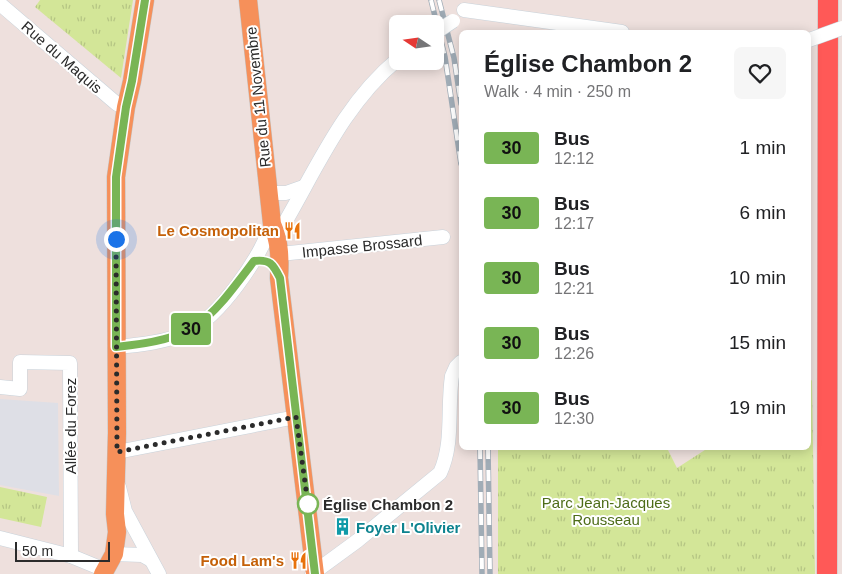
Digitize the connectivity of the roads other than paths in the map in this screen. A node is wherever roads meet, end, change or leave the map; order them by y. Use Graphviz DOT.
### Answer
graph roads {
  1 [pos="145,0"];
  2 [pos="248,0"];
  3 [pos="828,0"];
  4 [pos="0,4"];
  5 [pos="464,5"];
  6 [pos="444,26"];
  7 [pos="842,28"];
  8 [pos="610,30"];
  9 [pos="811,39"];
  10 [pos="389,69"];
  11 [pos="126,107"];
  12 [pos="303,187"];
  13 [pos="269,193"];
  14 [pos="274,230"];
  15 [pos="443,237"];
  16 [pos="280,254"];
  17 [pos="254,261"];
  18 [pos="280,278"];
  19 [pos="116,347"];
  20 [pos="459,364"];
  21 [pos="0,387"];
  22 [pos="296,417"];
  23 [pos="117,452"];
  24 [pos="116,474"];
  25 [pos="0,538"];
  26 [pos="114,554"];
  27 [pos="71,556"];
  28 [pos="151,560"];
  29 [pos="104,572"];
  30 [pos="314,573"];
  31 [pos="159,574"];
  32 [pos="827,574"];
  1 -- 11 [label="main road"];
  2 -- 13 [label="main road, Rue du 11 Novembre"];
  3 -- 32 [label="highway"];
  4 -- 11 [label="street, Rue du Maquis"];
  5 -- 6 [label="street, bridge"];
  5 -- 8 [label="street"];
  7 -- 9 [label="street, bridge"];
  10 -- 12 [label="street"];
  11 -- 19 [label="main road"];
  12 -- 13 [label="street"];
  12 -- 14 [label="street"];
  13 -- 14 [label="main road, Rue du 11 Novembre"];
  14 -- 16 [label="main road, Rue du 11 Novembre"];
  14 -- 17 [label="street"];
  15 -- 16 [label="street, Impasse Brossard"];
  16 -- 18 [label="main road, Rue du 11 Novembre"];
  17 -- 18 [label="street"];
  17 -- 19 [label="street"];
  18 -- 22 [label="main road, Rue du 11 Novembre"];
  19 -- 23 [label="main road"];
  20 -- 30 [label="street"];
  21 -- 27 [label="street, Allée du Forez"];
  22 -- 23 [label="street"];
  22 -- 30 [label="main road, Rue du 11 Novembre"];
  23 -- 24 [label="main road"];
  24 -- 26 [label="main road"];
  24 -- 28 [label="street"];
  25 -- 27 [label="street"];
  26 -- 28 [label="street"];
  26 -- 29 [label="main road"];
  27 -- 29 [label="street"];
  28 -- 31 [label="street"];
}
